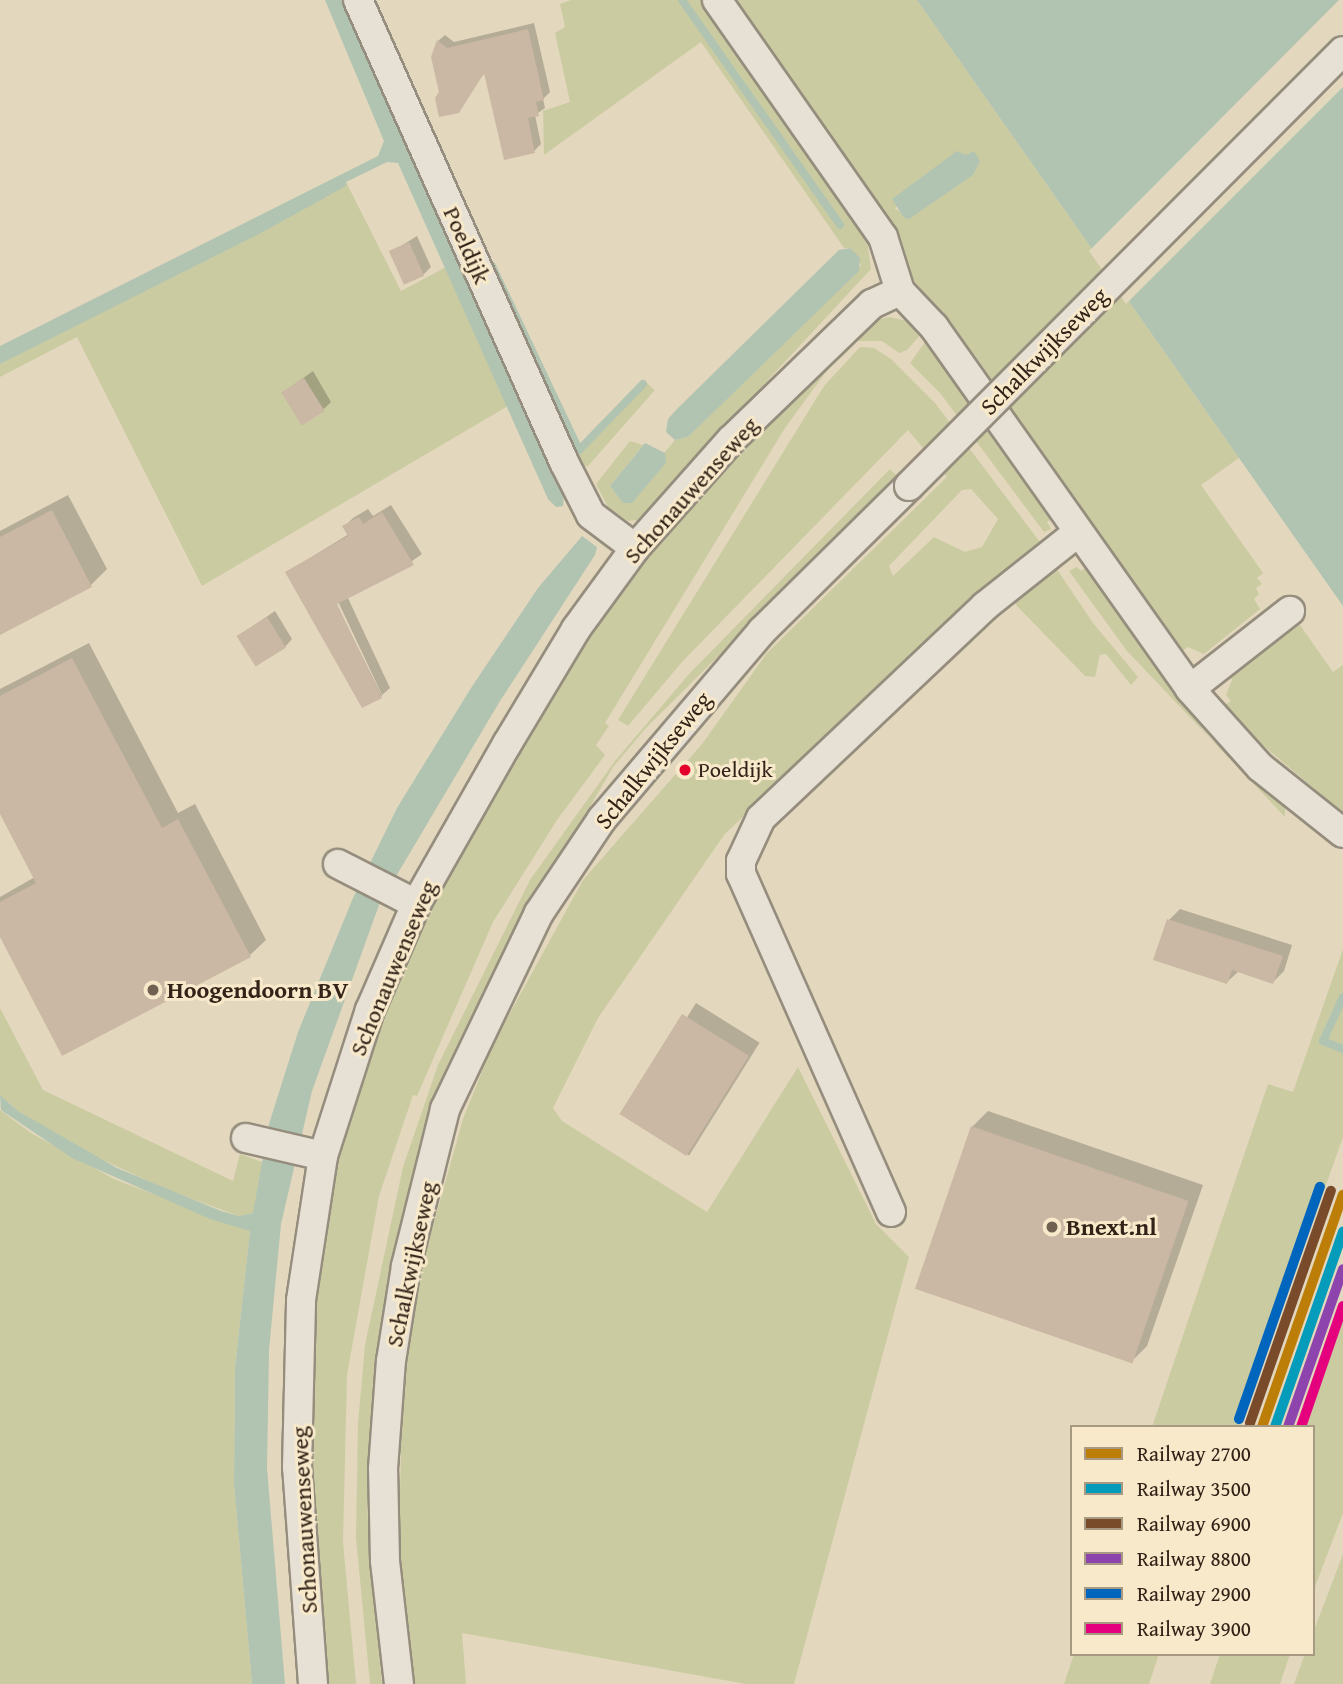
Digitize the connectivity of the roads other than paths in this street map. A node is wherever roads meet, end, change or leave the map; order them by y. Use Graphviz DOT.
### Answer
graph roads {
  1 [pos="358,0"];
  2 [pos="717,0"];
  3 [pos="1343,51"];
  4 [pos="900,291"];
  5 [pos="1076,534"];
  6 [pos="635,548"];
  7 [pos="1290,611"];
  8 [pos="1189,689"];
  9 [pos="1343,833"];
  10 [pos="349,869"];
  11 [pos="405,898"];
  12 [pos="255,1140"];
  13 [pos="311,1153"];
  14 [pos="891,1212"];
  15 [pos="313,1684"];
  16 [pos="399,1684"];
  1 -- 6 [label="street, Poeldijk"];
  2 -- 4 [label="street"];
  3 -- 16 [label="street, Schalkwijkseweg, bridge"];
  4 -- 5 [label="street"];
  4 -- 6 [label="street, Schonauwenseweg"];
  5 -- 8 [label="street"];
  5 -- 14 [label="street"];
  6 -- 11 [label="street, Schonauwenseweg"];
  7 -- 8 [label="street"];
  8 -- 9 [label="street"];
  10 -- 11 [label="street"];
  11 -- 13 [label="street, Schonauwenseweg"];
  12 -- 13 [label="street"];
  13 -- 15 [label="street, Schonauwenseweg"];
}
